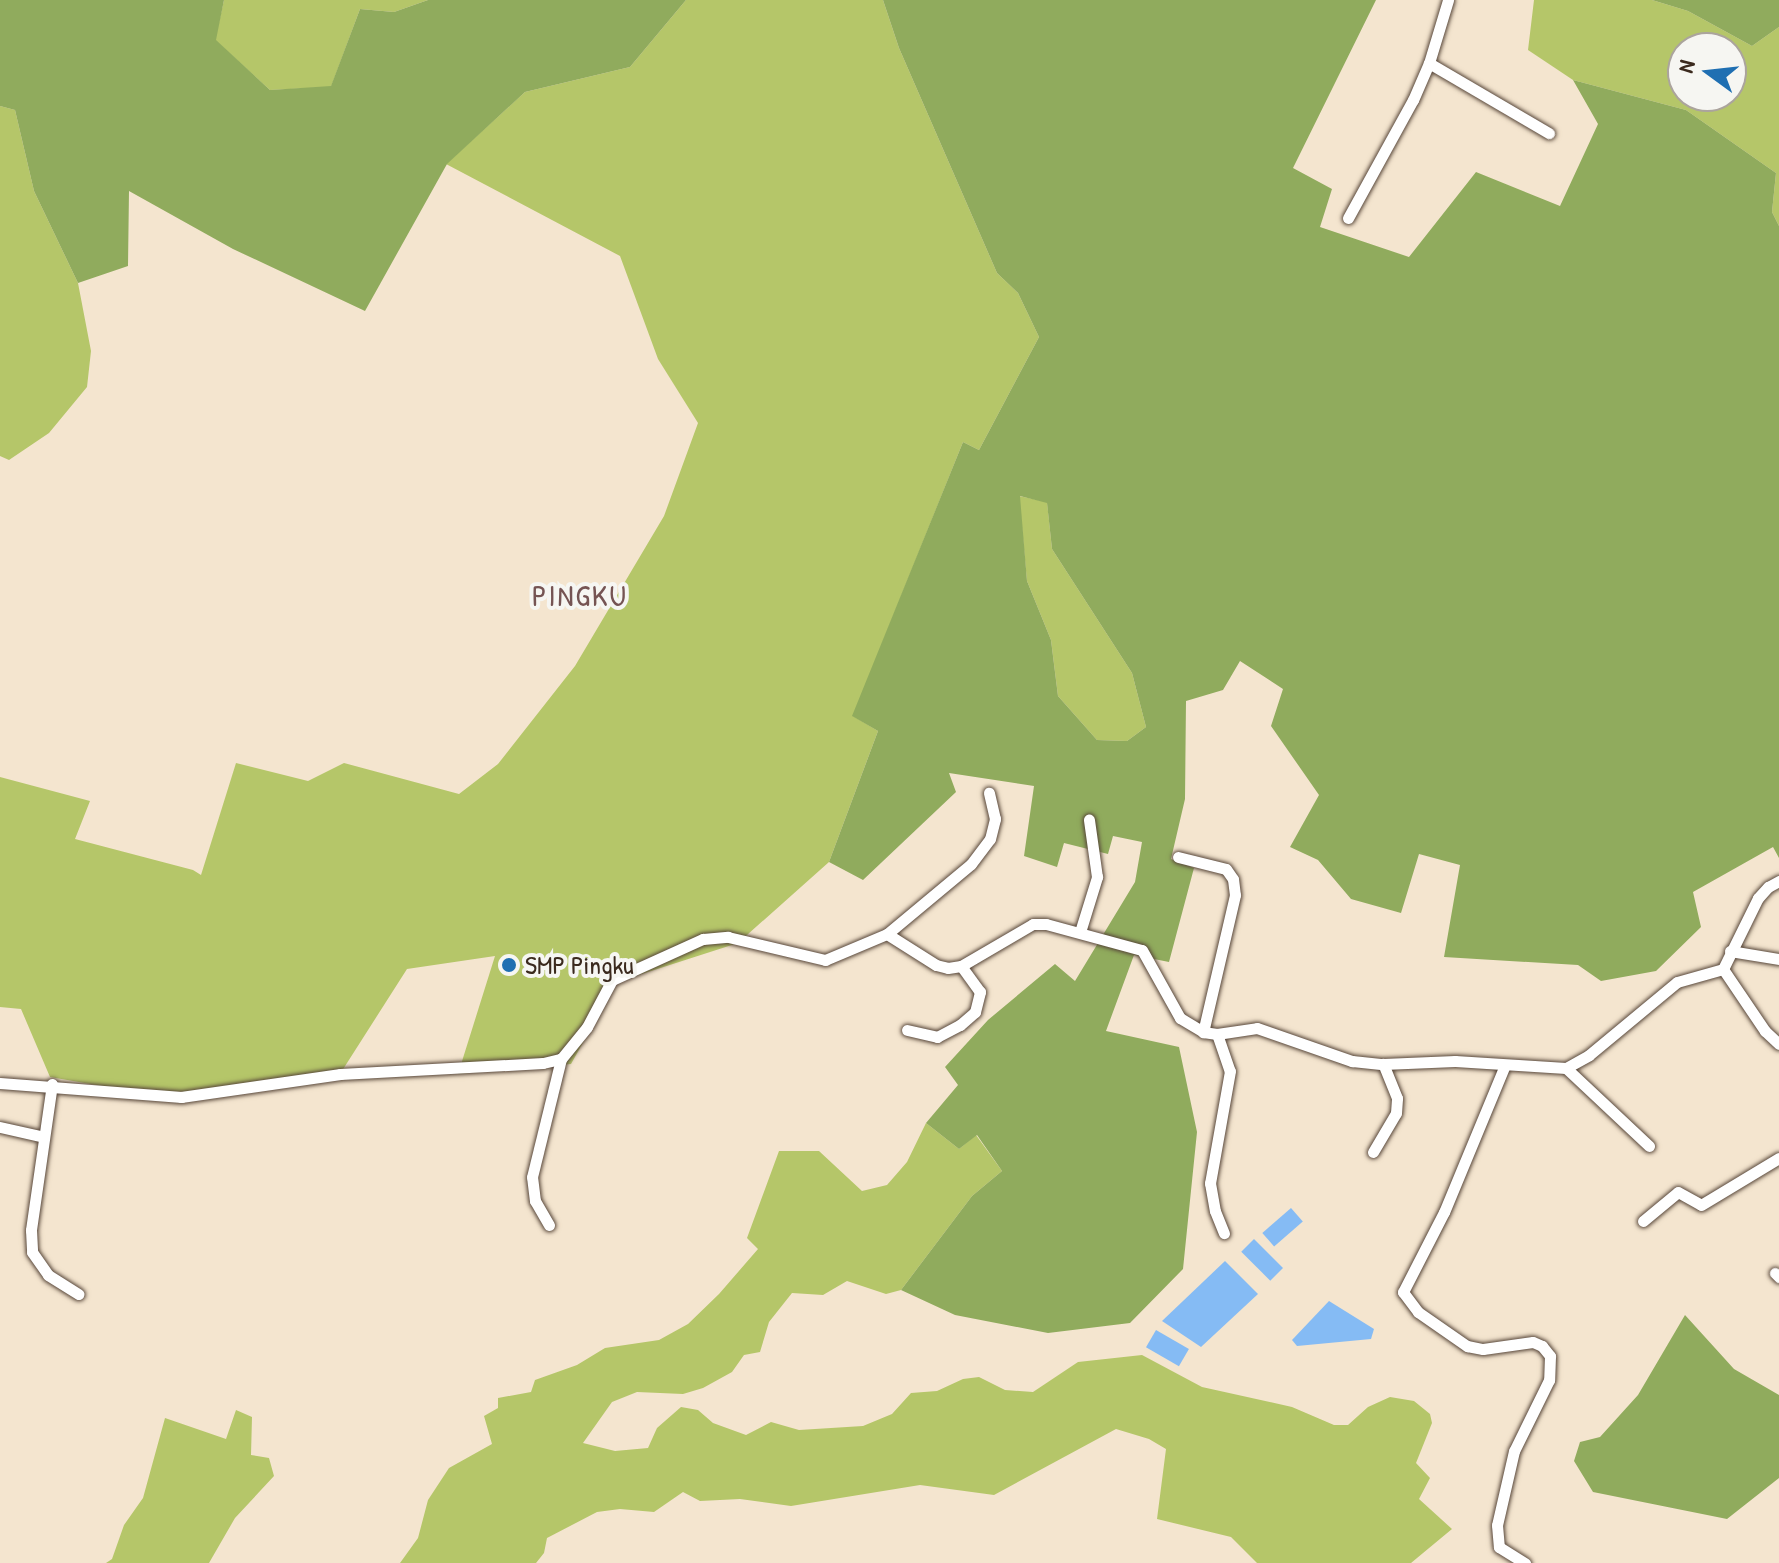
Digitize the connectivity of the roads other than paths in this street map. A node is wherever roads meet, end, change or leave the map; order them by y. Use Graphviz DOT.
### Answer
graph roads {
  1 [pos="1448,0"];
  2 [pos="1429,63"];
  3 [pos="1549,133"];
  4 [pos="1348,218"];
  5 [pos="989,793"];
  6 [pos="1089,820"];
  7 [pos="1178,857"];
  8 [pos="1779,881"];
  9 [pos="1080,932"];
  10 [pos="887,934"];
  11 [pos="1730,951"];
  12 [pos="1779,959"];
  13 [pos="961,966"];
  14 [pos="1723,969"];
  15 [pos="907,1030"];
  16 [pos="1203,1032"];
  17 [pos="1217,1034"];
  18 [pos="1779,1044"];
  19 [pos="561,1059"];
  20 [pos="1383,1064"];
  21 [pos="1505,1065"];
  22 [pos="1566,1068"];
  23 [pos="0,1083"];
  24 [pos="52,1084"];
  25 [pos="0,1127"];
  26 [pos="44,1137"];
  27 [pos="1649,1146"];
  28 [pos="1373,1152"];
  29 [pos="1779,1158"];
  30 [pos="1643,1221"];
  31 [pos="549,1225"];
  32 [pos="1224,1233"];
  33 [pos="78,1294"];
  34 [pos="1525,1563"];
  1 -- 2 [label="street"];
  2 -- 3 [label="street"];
  2 -- 4 [label="street"];
  5 -- 10 [label="street"];
  6 -- 9 [label="street"];
  7 -- 16 [label="street"];
  8 -- 11 [label="street"];
  9 -- 13 [label="street"];
  9 -- 16 [label="street"];
  10 -- 13 [label="street"];
  10 -- 19 [label="street"];
  11 -- 12 [label="street"];
  11 -- 14 [label="street"];
  13 -- 15 [label="street"];
  14 -- 18 [label="street"];
  14 -- 22 [label="street"];
  16 -- 17 [label="street"];
  17 -- 20 [label="street"];
  17 -- 32 [label="street"];
  19 -- 24 [label="street"];
  19 -- 31 [label="street"];
  20 -- 21 [label="street"];
  20 -- 28 [label="street"];
  21 -- 22 [label="street"];
  21 -- 34 [label="street"];
  22 -- 27 [label="street"];
  23 -- 24 [label="street"];
  24 -- 26 [label="street"];
  25 -- 26 [label="street"];
  26 -- 33 [label="street"];
  29 -- 30 [label="street"];
}
